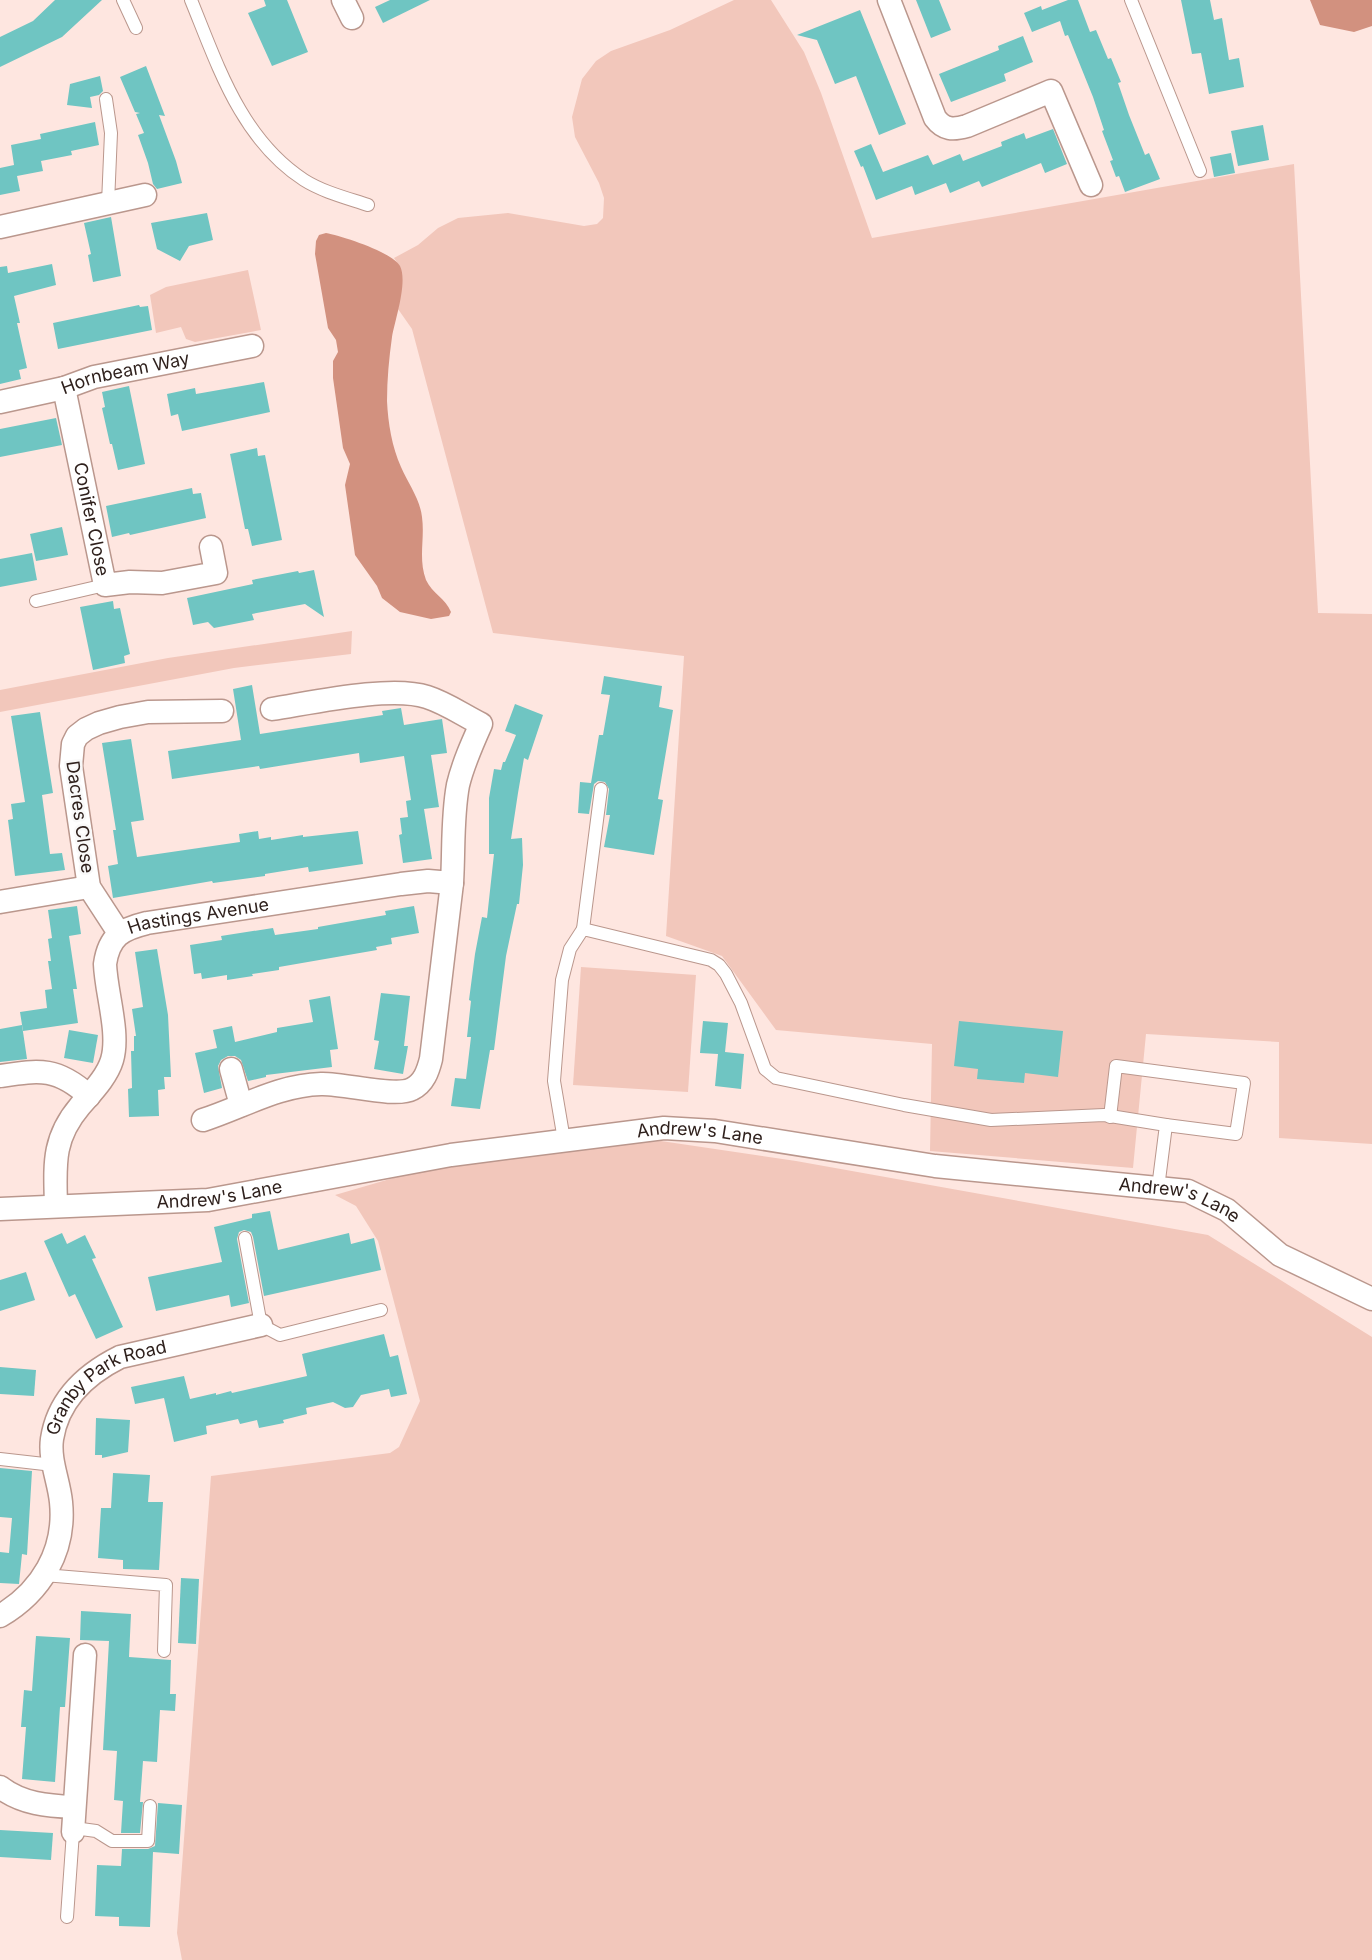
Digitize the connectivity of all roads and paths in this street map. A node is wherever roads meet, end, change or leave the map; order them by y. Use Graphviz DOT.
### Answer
graph roads {
  1 [pos="123,0"];
  2 [pos="191,0"];
  3 [pos="889,0"];
  4 [pos="1131,0"];
  5 [pos="136,28"];
  6 [pos="106,99"];
  7 [pos="1200,171"];
  8 [pos="1090,185"];
  9 [pos="145,195"];
  10 [pos="108,203"];
  11 [pos="368,205"];
  12 [pos="0,227"];
  13 [pos="252,346"];
  14 [pos="64,388"];
  15 [pos="0,402"];
  16 [pos="211,547"];
  17 [pos="105,585"];
  18 [pos="36,601"];
  19 [pos="272,709"];
  20 [pos="222,711"];
  21 [pos="601,789"];
  22 [pos="452,883"];
  23 [pos="90,887"];
  24 [pos="0,902"];
  25 [pos="583,929"];
  26 [pos="119,933"];
  27 [pos="231,1069"];
  28 [pos="0,1076"];
  29 [pos="89,1096"];
  30 [pos="241,1105"];
  31 [pos="1110,1117"];
  32 [pos="203,1120"];
  33 [pos="1166,1125"];
  34 [pos="564,1140"];
  35 [pos="1158,1188"];
  36 [pos="56,1206"];
  37 [pos="0,1209"];
  38 [pos="245,1238"];
  39 [pos="1372,1299"];
  40 [pos="381,1310"];
  41 [pos="261,1325"];
  42 [pos="0,1459"];
  43 [pos="53,1465"];
  44 [pos="44,1575"];
  45 [pos="0,1617"];
  46 [pos="164,1651"];
  47 [pos="85,1655"];
  48 [pos="0,1787"];
  49 [pos="150,1806"];
  50 [pos="74,1822"];
  51 [pos="67,1917"];
  1 -- 5 [label="lane"];
  2 -- 11 [label="lane"];
  3 -- 8 [label="street"];
  4 -- 7 [label="lane"];
  6 -- 10 [label="lane"];
  9 -- 10 [label="street"];
  10 -- 12 [label="street"];
  13 -- 14 [label="street, Hornbeam Way"];
  14 -- 15 [label="street, Hornbeam Way"];
  14 -- 17 [label="street, Conifer Close"];
  16 -- 17 [label="street, Conifer Close"];
  17 -- 18 [label="lane"];
  19 -- 22 [label="street"];
  20 -- 23 [label="street, Dacres Close"];
  21 -- 25 [label="lane"];
  22 -- 26 [label="street, Hastings Avenue"];
  22 -- 30 [label="street"];
  23 -- 24 [label="street"];
  23 -- 26 [label="street, Dacres Close"];
  25 -- 31 [label="lane"];
  25 -- 34 [label="lane"];
  26 -- 29 [label="street, Hastings Avenue"];
  27 -- 30 [label="street"];
  28 -- 29 [label="street"];
  29 -- 36 [label="street, Hastings Avenue"];
  30 -- 32 [label="street"];
  31 -- 33 [label="lane"];
  31 -- 33 [label="lane"];
  33 -- 35 [label="lane"];
  34 -- 35 [label="street, Andrew's Lane"];
  34 -- 36 [label="street, Andrew's Lane"];
  35 -- 39 [label="street, Andrew's Lane"];
  36 -- 37 [label="street, Andrew's Lane"];
  38 -- 41 [label="lane"];
  40 -- 41 [label="lane"];
  41 -- 43 [label="street, Granby Park Road"];
  42 -- 43 [label="lane"];
  43 -- 44 [label="street, Granby Park Road"];
  44 -- 45 [label="street, Granby Park Road"];
  44 -- 46 [label="lane"];
  47 -- 50 [label="street"];
  48 -- 50 [label="street"];
  49 -- 50 [label="lane"];
  50 -- 51 [label="lane"];
}
